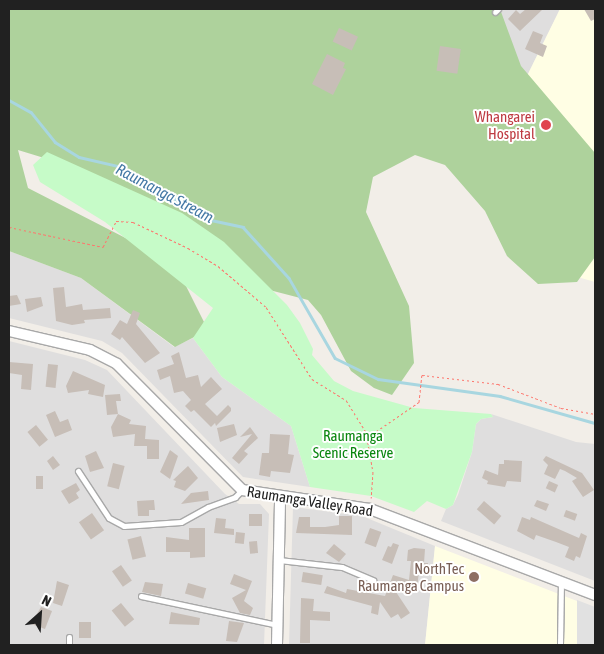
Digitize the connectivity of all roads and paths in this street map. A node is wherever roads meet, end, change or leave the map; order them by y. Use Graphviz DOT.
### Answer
graph roads {
  1 [pos="9,228"];
  2 [pos="9,331"];
  3 [pos="595,414"];
  4 [pos="367,438"];
  5 [pos="78,471"];
  6 [pos="242,490"];
  7 [pos="280,496"];
  8 [pos="370,509"];
  9 [pos="279,560"];
  10 [pos="374,580"];
  11 [pos="561,582"];
  12 [pos="595,595"];
  13 [pos="141,596"];
  14 [pos="278,625"];
  15 [pos="69,637"];
  16 [pos="69,645"];
  17 [pos="277,645"];
  18 [pos="560,645"];
  1 -- 4 [label="path"];
  2 -- 6 [label="street, Raumanga Valley Road"];
  3 -- 4 [label="path"];
  4 -- 8 [label="path"];
  5 -- 6 [label="lane"];
  6 -- 7 [label="street, Raumanga Valley Road"];
  7 -- 8 [label="street, Raumanga Valley Road"];
  7 -- 9 [label="street"];
  8 -- 11 [label="street, Raumanga Valley Road"];
  9 -- 10 [label="lane"];
  9 -- 14 [label="street"];
  11 -- 12 [label="street, Raumanga Valley Road"];
  11 -- 18 [label="lane"];
  13 -- 14 [label="lane"];
  14 -- 17 [label="street"];
  15 -- 16 [label="lane"];
}
